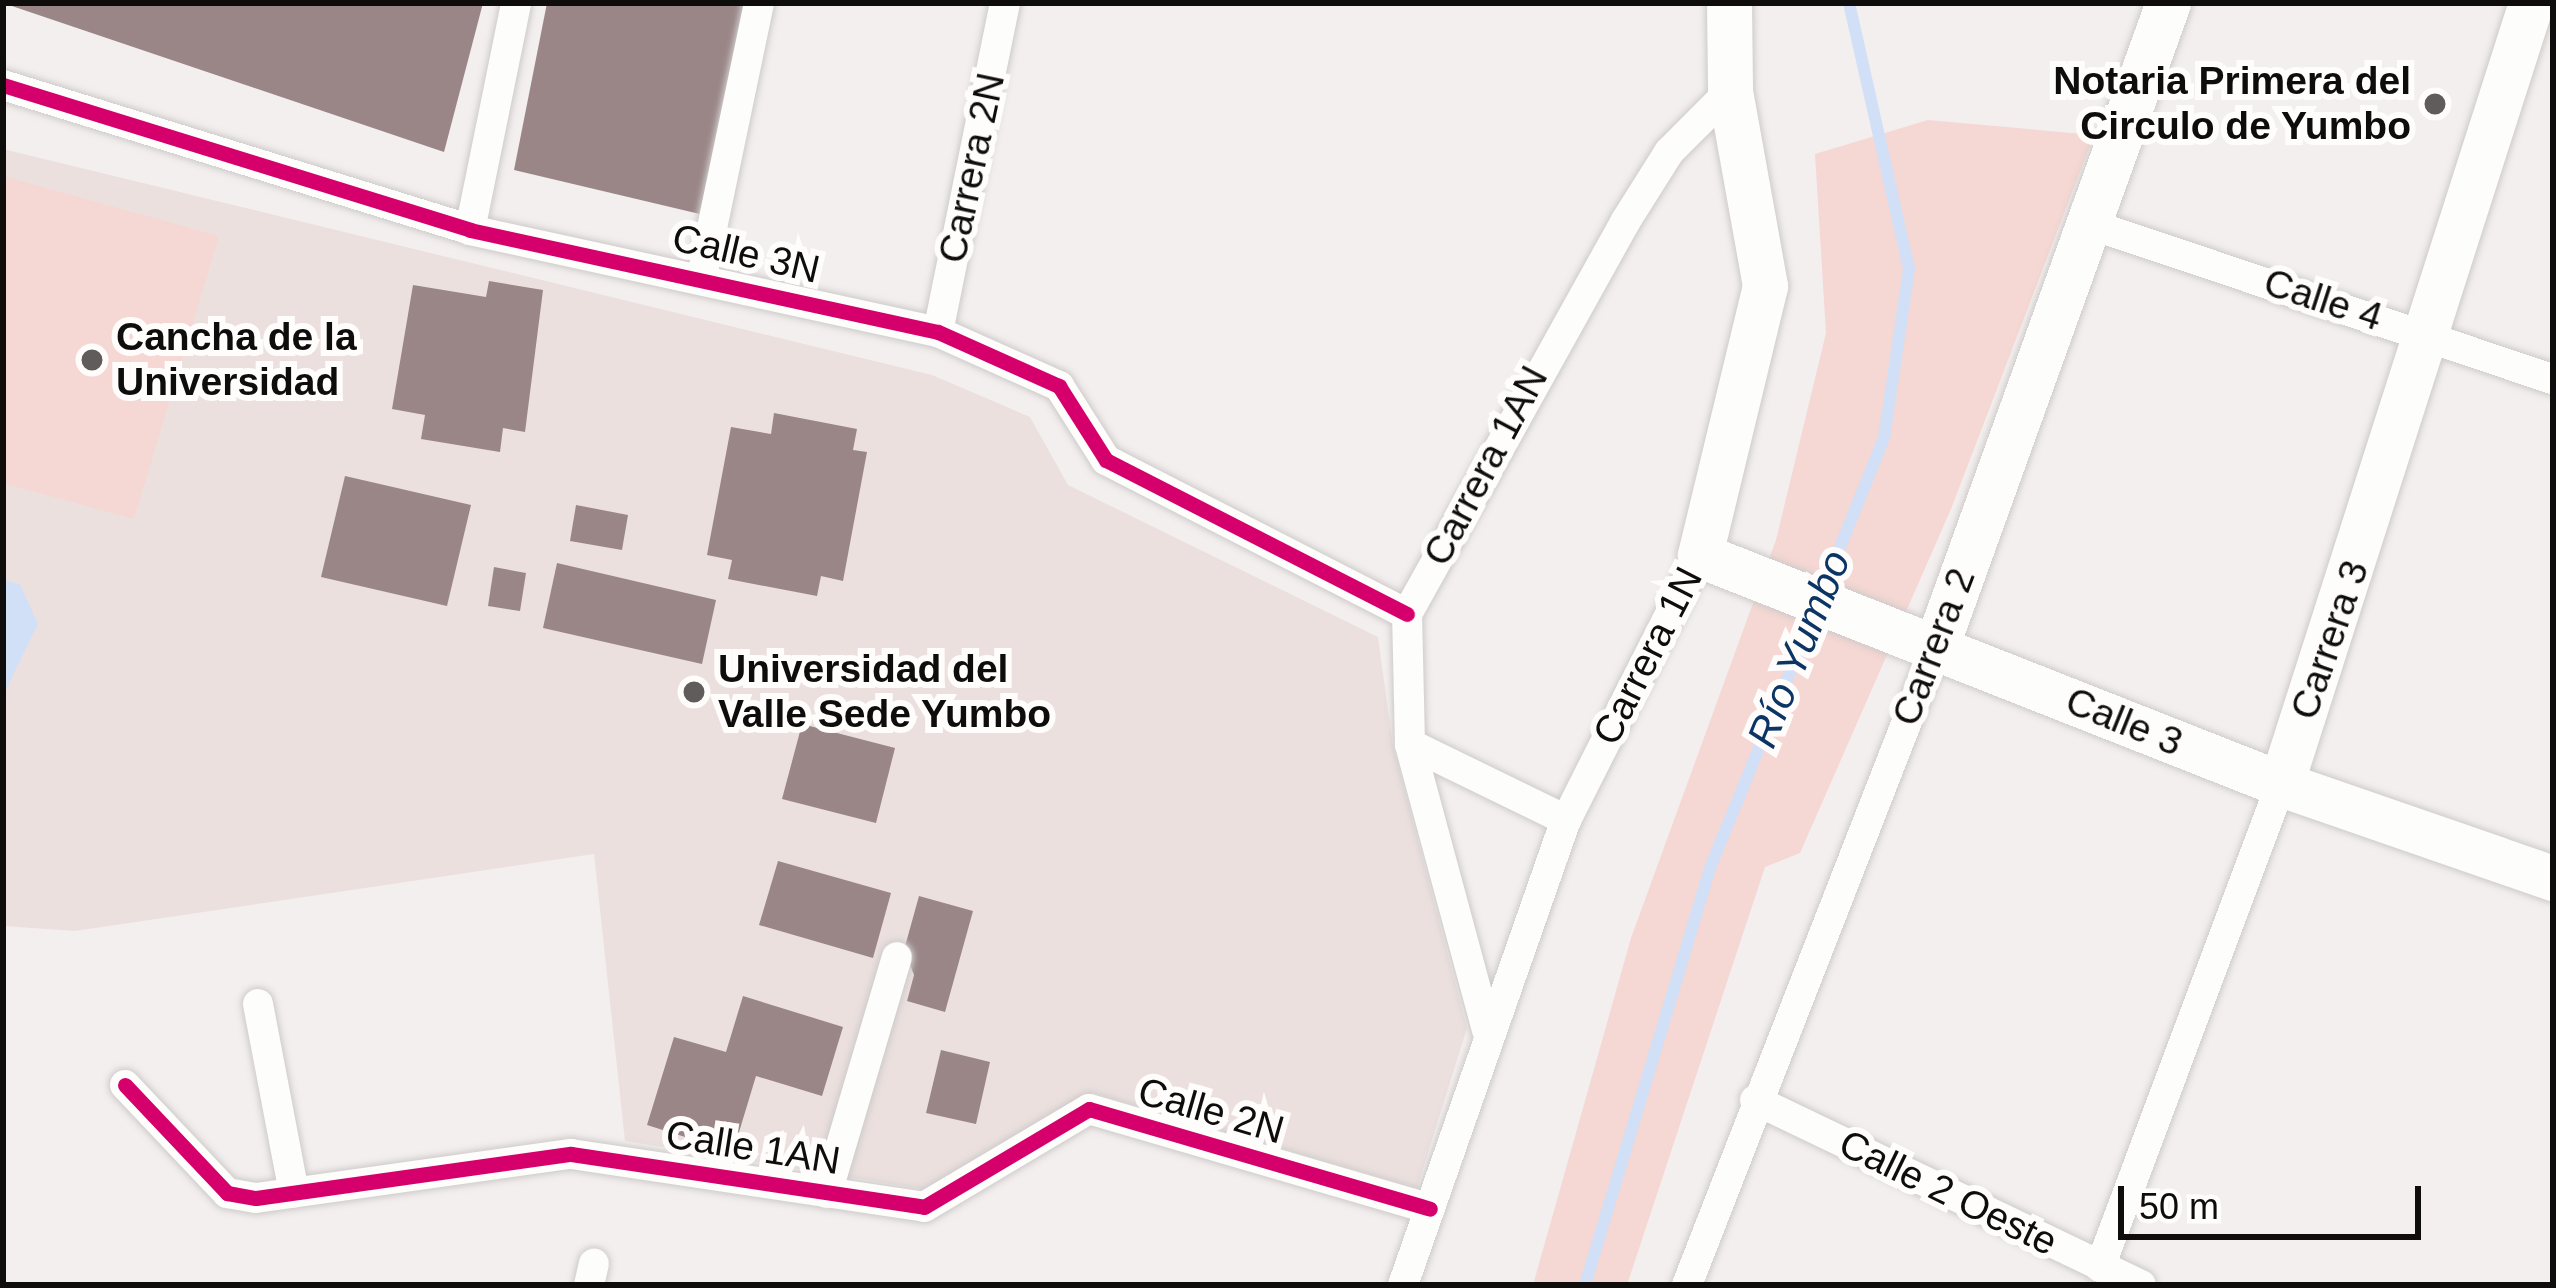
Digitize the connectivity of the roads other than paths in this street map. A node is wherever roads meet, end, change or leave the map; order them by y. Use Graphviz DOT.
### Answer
graph roads {
  1 [pos="516,3"];
  2 [pos="759,3"];
  3 [pos="1006,3"];
  4 [pos="1729,3"];
  5 [pos="2168,3"];
  6 [pos="2531,3"];
  7 [pos="3,85"];
  8 [pos="1730,91"];
  9 [pos="2092,225"];
  10 [pos="470,230"];
  11 [pos="702,276"];
  12 [pos="938,332"];
  13 [pos="2433,336"];
  14 [pos="2553,379"];
  15 [pos="1709,559"];
  16 [pos="1407,614"];
  17 [pos="1936,647"];
  18 [pos="1410,744"];
  19 [pos="2281,784"];
  20 [pos="1566,820"];
  21 [pos="2553,878"];
  22 [pos="897,957"];
  23 [pos="258,1004"];
  24 [pos="1487,1030"];
  25 [pos="125,1085"];
  26 [pos="1755,1100"];
  27 [pos="827,1192"];
  28 [pos="294,1193"];
  29 [pos="925,1207"];
  30 [pos="1430,1209"];
  31 [pos="2100,1267"];
  32 [pos="1403,1285"];
  33 [pos="1687,1285"];
  34 [pos="2141,1285"];
  1 -- 10 [label="street"];
  2 -- 11 [label="street"];
  3 -- 12 [label="street, Carrera 2N"];
  4 -- 8 [label="street, Carrera 1N"];
  5 -- 9 [label="street, Carrera 2"];
  6 -- 13 [label="street, Carrera 3"];
  7 -- 10 [label="street, Calle 3N"];
  8 -- 15 [label="street, Carrera 1N"];
  8 -- 16 [label="street, Carrera 1AN"];
  9 -- 13 [label="street, Calle 4"];
  9 -- 17 [label="street, Carrera 2"];
  10 -- 11 [label="street, Calle 3N"];
  11 -- 12 [label="street, Calle 3N"];
  12 -- 16 [label="street, Calle 3N"];
  13 -- 14 [label="street, Calle 4"];
  13 -- 19 [label="street, Carrera 3"];
  15 -- 17 [label="street, Calle 3"];
  15 -- 20 [label="street, Carrera 1N"];
  16 -- 18 [label="street"];
  17 -- 19 [label="street, Calle 3"];
  17 -- 26 [label="street, Carrera 2"];
  18 -- 20 [label="street"];
  18 -- 24 [label="street"];
  19 -- 21 [label="street, Calle 3"];
  19 -- 31 [label="street, Carrera 3"];
  20 -- 24 [label="street, Carrera 1N"];
  22 -- 27 [label="street"];
  23 -- 28 [label="street"];
  24 -- 30 [label="street, Carrera 1N"];
  25 -- 28 [label="street, Calle 1AN"];
  26 -- 31 [label="street, Calle 2 Oeste"];
  26 -- 33 [label="street, Carrera 2"];
  27 -- 28 [label="street, Calle 1AN"];
  27 -- 29 [label="street, Calle 1AN"];
  29 -- 30 [label="street, Calle 2N"];
  30 -- 32 [label="street, Carrera 1N"];
  31 -- 34 [label="street, Calle 2 Oeste"];
}
